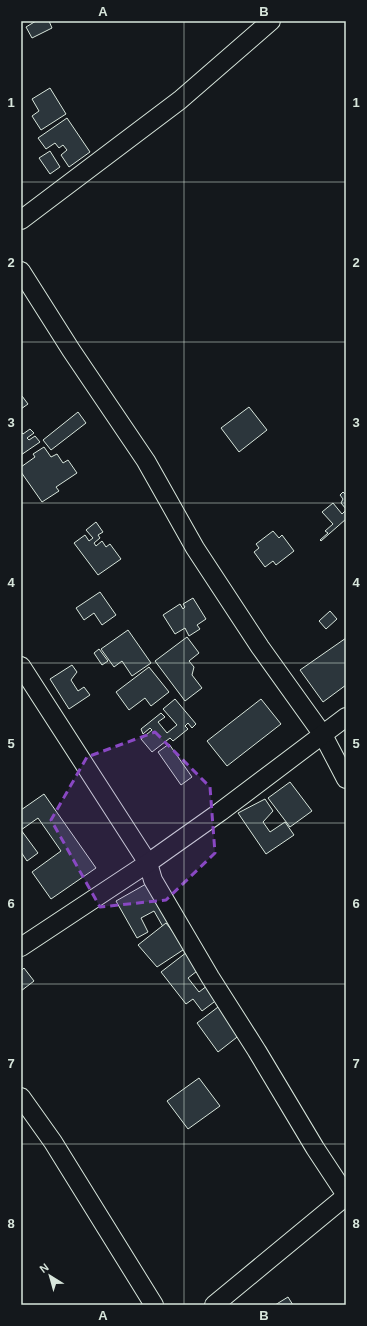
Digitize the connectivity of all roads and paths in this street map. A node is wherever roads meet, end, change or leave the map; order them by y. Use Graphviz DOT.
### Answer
graph roads {
  1 [pos="271,21"];
  2 [pos="21,220"];
  3 [pos="21,271"];
  4 [pos="21,666"];
  5 [pos="346,717"];
  6 [pos="323,735"];
  7 [pos="346,779"];
  8 [pos="148,863"];
  9 [pos="21,947"];
  10 [pos="21,1097"];
  11 [pos="346,1195"];
  12 [pos="154,1305"];
  13 [pos="214,1305"];
  1 -- 2 [label="street"];
  3 -- 6 [label="street"];
  4 -- 8 [label="street"];
  5 -- 6 [label="street"];
  6 -- 7 [label="street"];
  6 -- 8 [label="street"];
  8 -- 9 [label="street"];
  8 -- 11 [label="street"];
  10 -- 12 [label="street"];
  11 -- 13 [label="street"];
}
